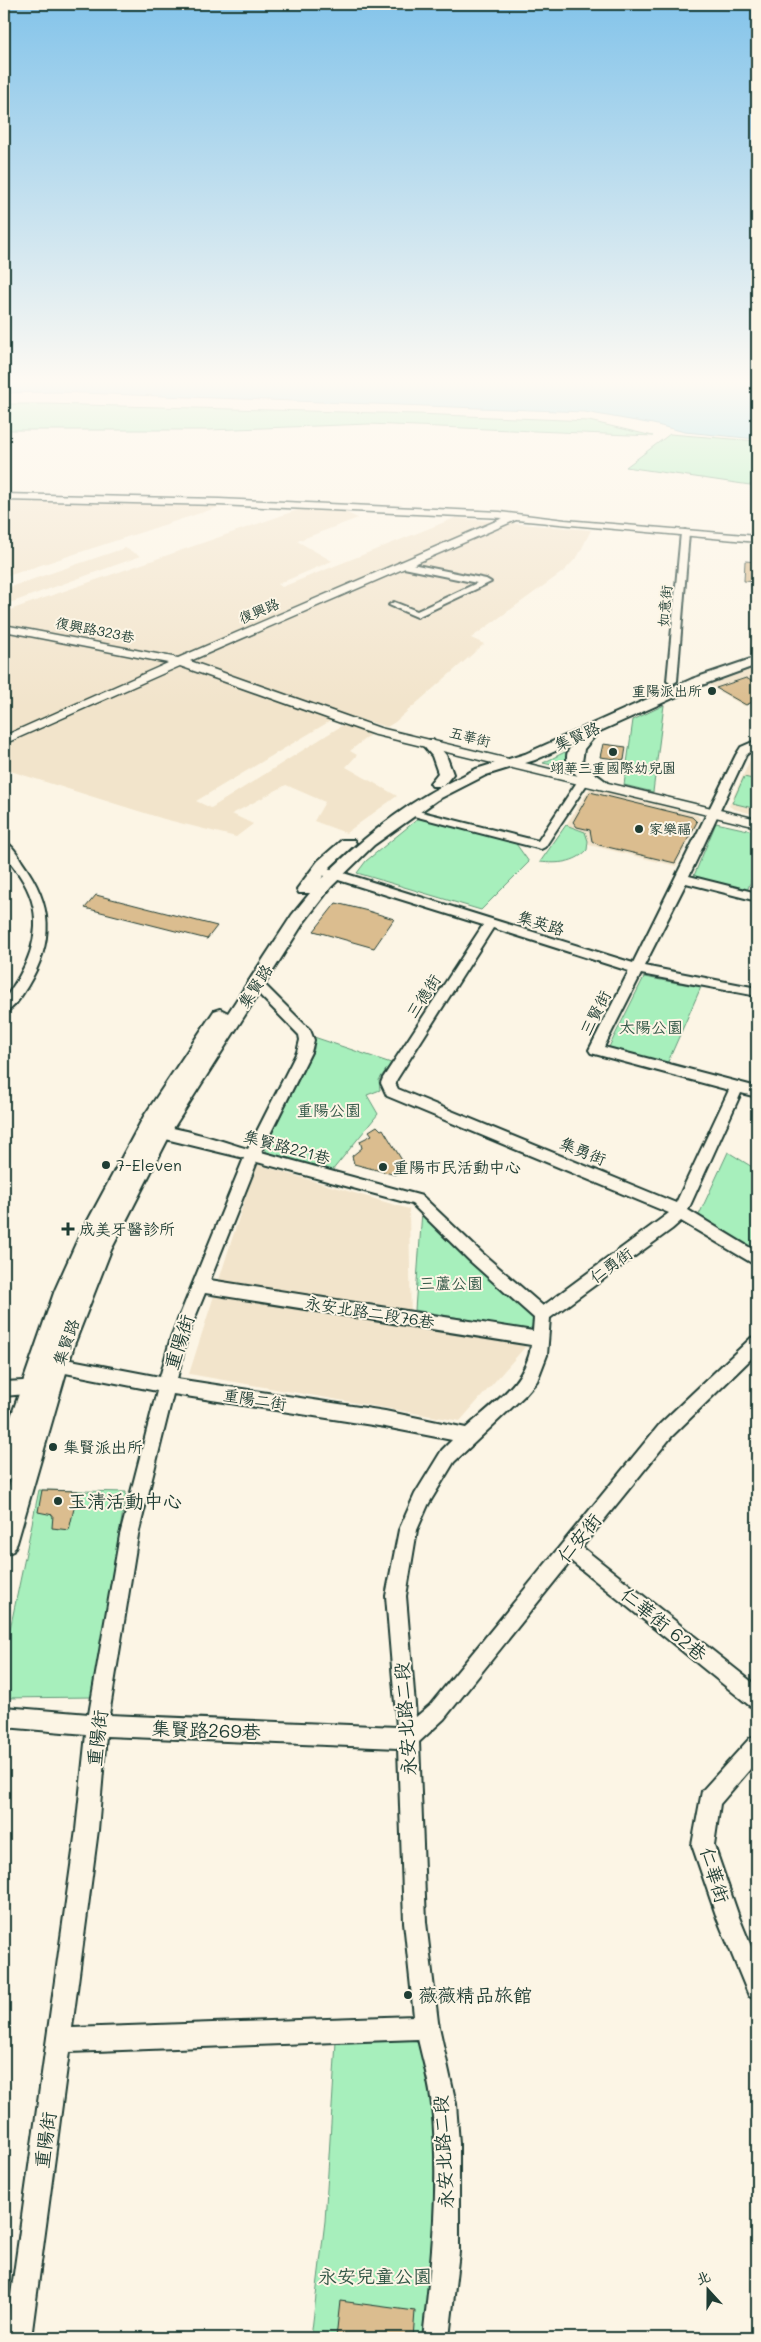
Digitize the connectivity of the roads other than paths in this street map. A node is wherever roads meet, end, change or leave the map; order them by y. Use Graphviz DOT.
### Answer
graph roads {
  1 [pos="4,495"];
  2 [pos="171,498"];
  3 [pos="529,514"];
  4 [pos="514,517"];
  5 [pos="646,527"];
  6 [pos="685,533"];
  7 [pos="757,534"];
  8 [pos="757,539"];
  9 [pos="402,565"];
  10 [pos="394,605"];
  11 [pos="4,628"];
  12 [pos="757,650"];
  13 [pos="757,661"];
  14 [pos="181,662"];
  15 [pos="672,681"];
  16 [pos="595,728"];
  17 [pos="4,740"];
  18 [pos="428,743"];
  19 [pos="757,743"];
  20 [pos="491,758"];
  21 [pos="513,763"];
  22 [pos="583,781"];
  23 [pos="437,783"];
  24 [pos="602,785"];
  25 [pos="410,812"];
  26 [pos="715,812"];
  27 [pos="757,823"];
  28 [pos="4,846"];
  29 [pos="327,873"];
  30 [pos="681,878"];
  31 [pos="757,897"];
  32 [pos="490,924"];
  33 [pos="637,968"];
  34 [pos="256,985"];
  35 [pos="757,992"];
  36 [pos="4,1008"];
  37 [pos="389,1087"];
  38 [pos="737,1087"];
  39 [pos="757,1092"];
  40 [pos="154,1131"];
  41 [pos="252,1156"];
  42 [pos="680,1213"];
  43 [pos="757,1260"];
  44 [pos="199,1285"];
  45 [pos="542,1315"];
  46 [pos="540,1339"];
  47 [pos="757,1343"];
  48 [pos="49,1363"];
  49 [pos="166,1385"];
  50 [pos="41,1387"];
  51 [pos="4,1389"];
  52 [pos="469,1436"];
  53 [pos="4,1471"];
  54 [pos="4,1543"];
  55 [pos="570,1549"];
  56 [pos="757,1699"];
  57 [pos="4,1717"];
  58 [pos="97,1725"];
  59 [pos="408,1738"];
  60 [pos="757,1745"];
  61 [pos="752,1970"];
  62 [pos="757,1988"];
  63 [pos="427,2027"];
  64 [pos="60,2040"];
  65 [pos="18,2338"];
  66 [pos="436,2338"];
  1 -- 2 [label="street"];
  2 -- 3 [label="street"];
  2 -- 4 [label="street"];
  3 -- 4 [label="street, 復興路"];
  3 -- 5 [label="street"];
  4 -- 5 [label="street"];
  4 -- 9 [label="street, 復興路"];
  5 -- 6 [label="street"];
  5 -- 7 [label="street"];
  6 -- 8 [label="street"];
  6 -- 15 [label="street, 如意街"];
  9 -- 10 [label="street"];
  9 -- 14 [label="street, 復興路"];
  11 -- 14 [label="street, 復興路323巷"];
  12 -- 15 [label="main road, 集賢路"];
  13 -- 16 [label="main road, 集賢路"];
  14 -- 17 [label="street, 復興路"];
  14 -- 18 [label="street, 五華街"];
  15 -- 20 [label="main road, 集賢路"];
  16 -- 21 [label="main road, 集賢路"];
  16 -- 24 [label="main road"];
  18 -- 20 [label="street, 五華街"];
  18 -- 23 [label="main road"];
  19 -- 26 [label="street, 三賢街"];
  20 -- 21 [label="street, 五華街"];
  20 -- 23 [label="main road, 集賢路"];
  21 -- 22 [label="street, 五華街"];
  21 -- 25 [label="main road, 集賢路"];
  22 -- 24 [label="street, 五華街"];
  22 -- 25 [label="street"];
  23 -- 29 [label="main road, 集賢路"];
  24 -- 26 [label="street, 五華街"];
  25 -- 29 [label="main road, 集賢路"];
  26 -- 27 [label="street, 五華街"];
  26 -- 30 [label="street, 三賢街"];
  28 -- 36 [label="street"];
  29 -- 32 [label="street, 集英路"];
  29 -- 34 [label="main road, 集賢路"];
  29 -- 40 [label="main road, 集賢路"];
  30 -- 31 [label="street"];
  30 -- 33 [label="street, 三賢街"];
  32 -- 33 [label="street, 集英路"];
  32 -- 37 [label="street, 三德街"];
  33 -- 35 [label="street, 集英路"];
  33 -- 38 [label="street, 三賢街"];
  34 -- 40 [label="main road, 集賢路"];
  34 -- 41 [label="street, 重陽街"];
  37 -- 42 [label="street, 集勇街"];
  38 -- 39 [label="street"];
  38 -- 42 [label="street"];
  40 -- 41 [label="street, 集賢路221巷"];
  40 -- 48 [label="main road, 集賢路"];
  41 -- 44 [label="street, 重陽街"];
  41 -- 45 [label="street, 集賢路221巷"];
  42 -- 43 [label="street, 集勇街"];
  42 -- 45 [label="street, 仁勇街"];
  44 -- 46 [label="street, 永安北路二段76巷"];
  44 -- 49 [label="street, 重陽街"];
  45 -- 46 [label="street, 永安北路二段"];
  46 -- 52 [label="street, 永安北路二段"];
  47 -- 55 [label="street, 仁安街"];
  48 -- 49 [label="street, 重陽二街"];
  48 -- 50 [label="main road, 集賢路"];
  49 -- 52 [label="street, 重陽二街"];
  49 -- 58 [label="street, 重陽街"];
  50 -- 51 [label="street"];
  50 -- 53 [label="main road, 集賢路"];
  50 -- 54 [label="main road, 集賢路"];
  52 -- 59 [label="street, 永安北路二段"];
  55 -- 56 [label="street, 仁華街 62巷"];
  55 -- 59 [label="street, 仁安街"];
  57 -- 58 [label="street, 集賢路269巷"];
  58 -- 59 [label="street, 集賢路269巷"];
  58 -- 64 [label="street, 重陽街"];
  59 -- 63 [label="street, 永安北路二段"];
  60 -- 61 [label="street, 仁華街"];
  61 -- 62 [label="street, 仁華街"];
  63 -- 64 [label="street"];
  63 -- 66 [label="street, 永安北路二段"];
  64 -- 65 [label="street, 重陽街"];
}
